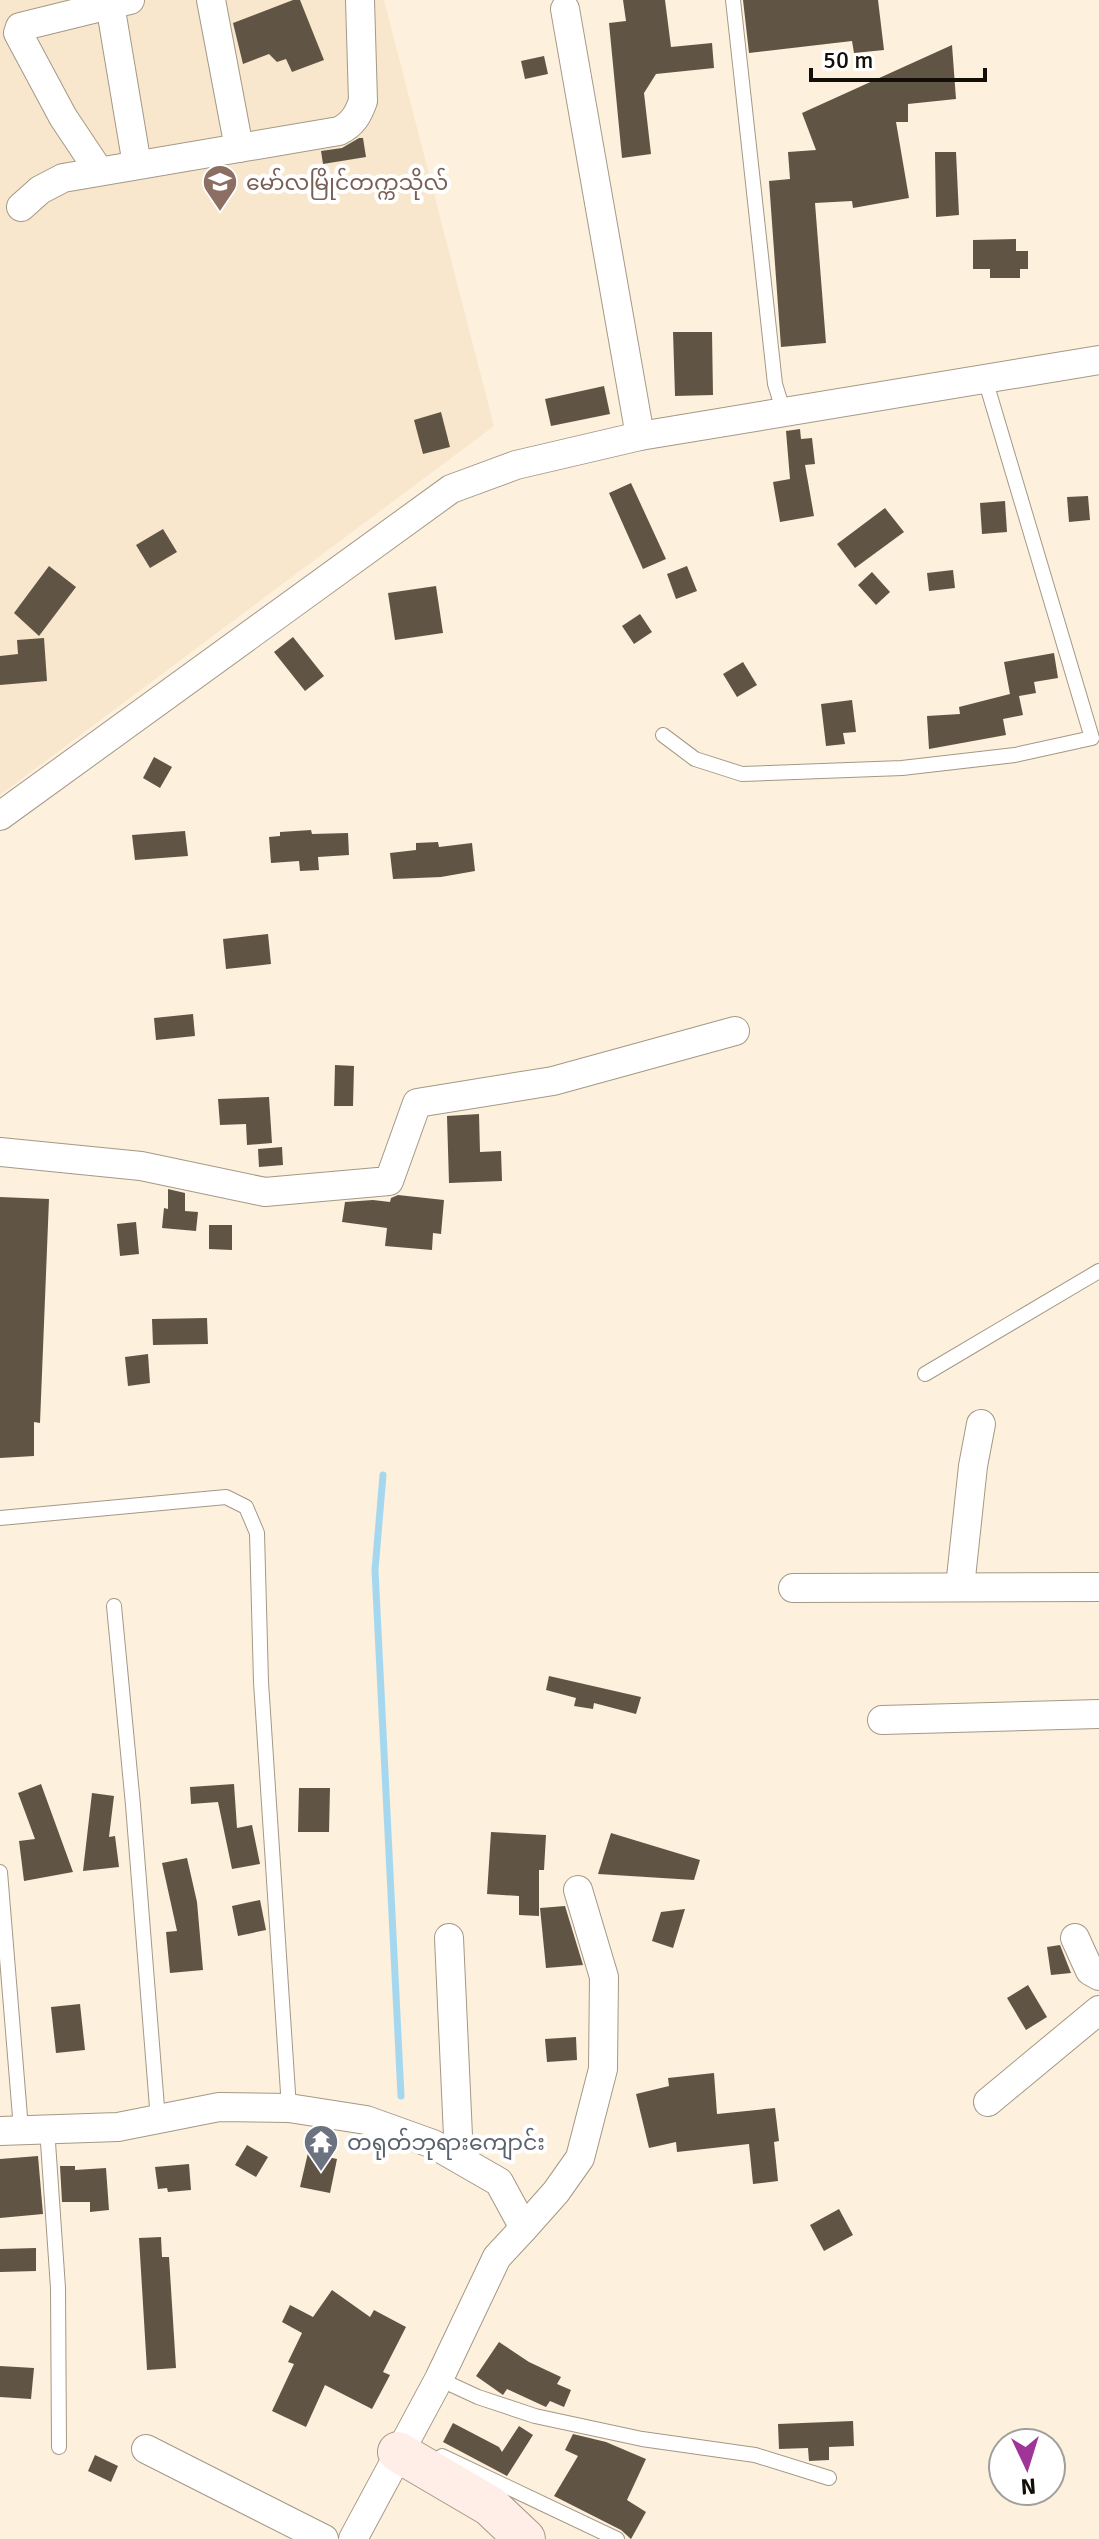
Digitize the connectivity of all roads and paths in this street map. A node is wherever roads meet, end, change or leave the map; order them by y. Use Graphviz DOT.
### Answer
graph roads {
  1 [pos="211,0"];
  2 [pos="360,0"];
  3 [pos="733,0"];
  4 [pos="120,2"];
  5 [pos="565,9"];
  6 [pos="239,148"];
  7 [pos="137,165"];
  8 [pos="99,171"];
  9 [pos="21,207"];
  10 [pos="1099,360"];
  11 [pos="985,379"];
  12 [pos="784,413"];
  13 [pos="640,436"];
  14 [pos="663,735"];
  15 [pos="0,816"];
  16 [pos="735,1031"];
  17 [pos="0,1152"];
  18 [pos="1099,1271"];
  19 [pos="925,1374"];
  20 [pos="981,1424"];
  21 [pos="0,1518"];
  22 [pos="960,1587"];
  23 [pos="1099,1587"];
  24 [pos="793,1588"];
  25 [pos="114,1606"];
  26 [pos="1099,1714"];
  27 [pos="882,1720"];
  28 [pos="0,1872"];
  29 [pos="578,1890"];
  30 [pos="449,1938"];
  31 [pos="1075,1938"];
  32 [pos="1099,1976"];
  33 [pos="1099,2010"];
  34 [pos="988,2102"];
  35 [pos="289,2108"];
  36 [pos="158,2120"];
  37 [pos="23,2129"];
  38 [pos="459,2158"];
  39 [pos="524,2228"];
  40 [pos="439,2379"];
  41 [pos="413,2445"];
  42 [pos="59,2447"];
  43 [pos="146,2449"];
  44 [pos="829,2478"];
  45 [pos="324,2539"];
  46 [pos="353,2539"];
  47 [pos="525,2539"];
  48 [pos="617,2539"];
  1 -- 6 [label="street"];
  2 -- 6 [label="street"];
  3 -- 12 [label="lane"];
  4 -- 7 [label="street"];
  4 -- 8 [label="street"];
  5 -- 13 [label="street"];
  6 -- 7 [label="street"];
  7 -- 8 [label="street"];
  8 -- 9 [label="street"];
  10 -- 11 [label="street"];
  11 -- 12 [label="street"];
  11 -- 14 [label="lane"];
  12 -- 13 [label="street"];
  13 -- 15 [label="street"];
  16 -- 17 [label="street"];
  18 -- 19 [label="lane"];
  20 -- 22 [label="street"];
  21 -- 35 [label="lane"];
  22 -- 23 [label="street"];
  22 -- 24 [label="street"];
  25 -- 36 [label="lane"];
  26 -- 27 [label="street"];
  28 -- 37 [label="lane"];
  29 -- 39 [label="street"];
  30 -- 38 [label="street"];
  31 -- 32 [label="street"];
  33 -- 34 [label="street"];
  35 -- 36 [label="street"];
  35 -- 38 [label="street"];
  36 -- 37 [label="street"];
  37 -- 42 [label="lane"];
  38 -- 39 [label="street"];
  39 -- 40 [label="street"];
  40 -- 41 [label="street"];
  40 -- 44 [label="lane"];
  41 -- 46 [label="street"];
  41 -- 47 [label="street"];
  41 -- 48 [label="lane"];
  43 -- 45 [label="street"];
}
